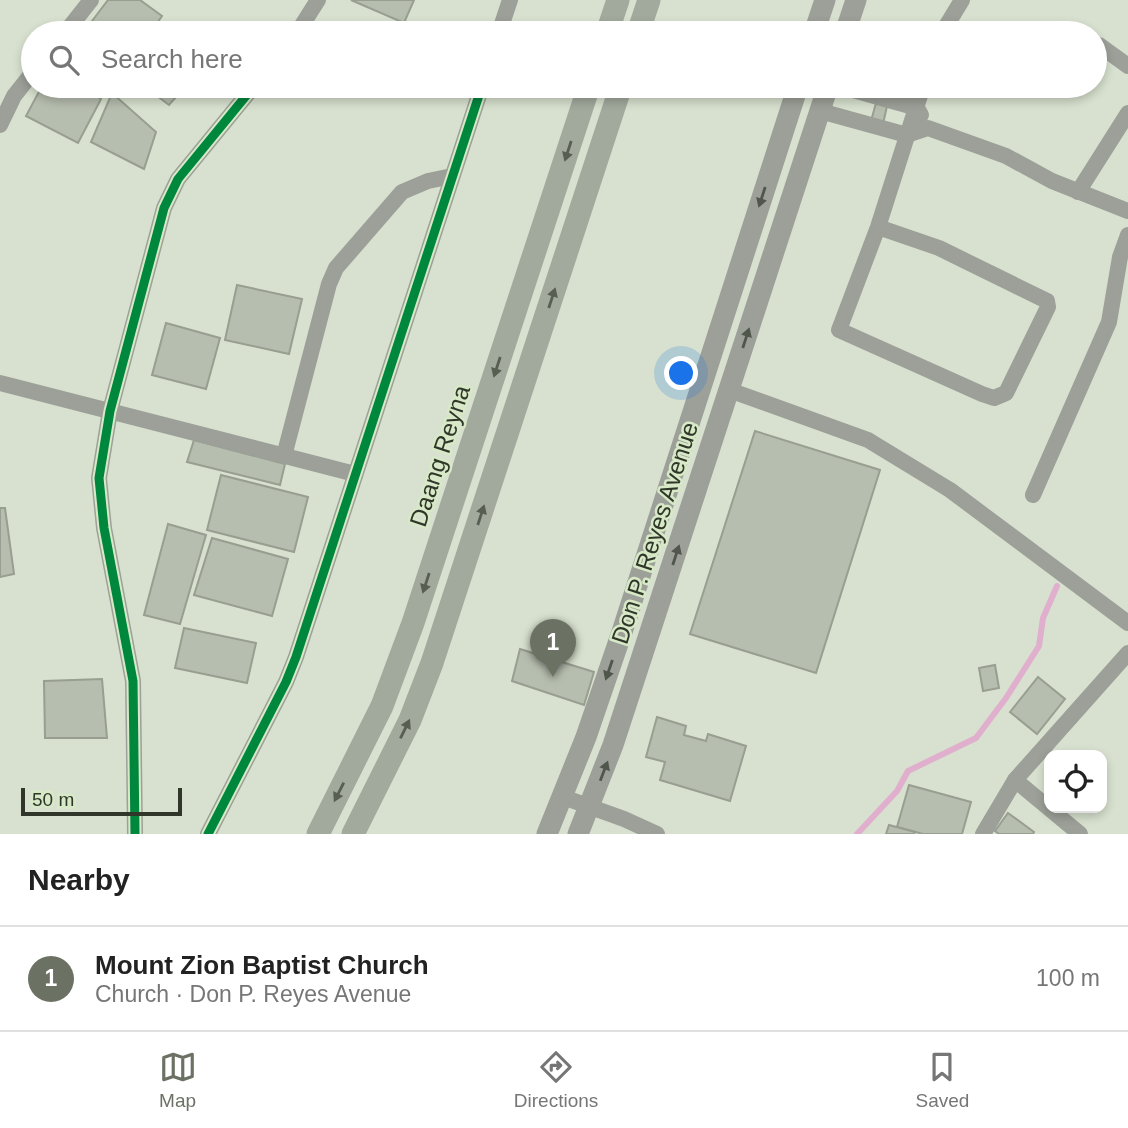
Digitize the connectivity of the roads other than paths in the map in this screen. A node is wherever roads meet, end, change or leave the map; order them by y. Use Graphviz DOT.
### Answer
graph roads {
  1 [pos="91,0"];
  2 [pos="318,0"];
  3 [pos="510,0"];
  4 [pos="618,0"];
  5 [pos="649,0"];
  6 [pos="825,0"];
  7 [pos="856,0"];
  8 [pos="962,0"];
  9 [pos="74,21"];
  10 [pos="305,21"];
  11 [pos="503,21"];
  12 [pos="611,21"];
  13 [pos="642,21"];
  14 [pos="818,21"];
  15 [pos="849,21"];
  16 [pos="949,21"];
  17 [pos="1107,51"];
  18 [pos="1128,66"];
  19 [pos="21,87"];
  20 [pos="244,98"];
  21 [pos="478,98"];
  22 [pos="585,98"];
  23 [pos="617,98"];
  24 [pos="794,98"];
  25 [pos="824,98"];
  26 [pos="881,98"];
  27 [pos="919,98"];
  28 [pos="916,108"];
  29 [pos="820,111"];
  30 [pos="1128,113"];
  31 [pos="0,125"];
  32 [pos="928,128"];
  33 [pos="907,135"];
  34 [pos="777,151"];
  35 [pos="804,160"];
  36 [pos="452,176"];
  37 [pos="1078,192"];
  38 [pos="1128,211"];
  39 [pos="878,227"];
  40 [pos="1128,235"];
  41 [pos="0,383"];
  42 [pos="729,390"];
  43 [pos="110,411"];
  44 [pos="284,456"];
  45 [pos="355,474"];
  46 [pos="1033,495"];
  47 [pos="1128,623"];
  48 [pos="1128,653"];
  49 [pos="1015,780"];
  50 [pos="563,797"];
  51 [pos="590,806"];
  52 [pos="137,832"];
  53 [pos="208,834"];
  54 [pos="318,834"];
  55 [pos="353,834"];
  56 [pos="547,834"];
  57 [pos="578,834"];
  58 [pos="657,834"];
  59 [pos="983,834"];
  60 [pos="1080,834"];
  1 -- 9 [label="street"];
  2 -- 10 [label="street"];
  3 -- 11 [label="street"];
  4 -- 12 [label="main road"];
  5 -- 13 [label="main road"];
  6 -- 14 [label="street"];
  7 -- 15 [label="street"];
  8 -- 16 [label="street"];
  17 -- 18 [label="street"];
  19 -- 31 [label="street"];
  20 -- 43 [label="street"];
  21 -- 36 [label="street"];
  22 -- 54 [label="main road, Daang Reyna, one-way"];
  55 -- 23 [label="main road, one-way"];
  24 -- 34 [label="street, Don P. Reyes Avenue"];
  25 -- 29 [label="street, Don P. Reyes Avenue"];
  26 -- 28 [label="street"];
  27 -- 28 [label="street"];
  28 -- 32 [label="street"];
  28 -- 33 [label="street"];
  29 -- 33 [label="street"];
  29 -- 35 [label="street, Don P. Reyes Avenue"];
  30 -- 37 [label="street"];
  32 -- 33 [label="street"];
  32 -- 37 [label="street"];
  33 -- 39 [label="street"];
  34 -- 35 [label="street"];
  34 -- 50 [label="street, Don P. Reyes Avenue, one-way"];
  42 -- 35 [label="street, Don P. Reyes Avenue, one-way"];
  36 -- 44 [label="street"];
  36 -- 45 [label="street"];
  37 -- 38 [label="street"];
  39 -- 39 [label="street"];
  40 -- 46 [label="street"];
  41 -- 43 [label="street"];
  42 -- 47 [label="street"];
  51 -- 42 [label="street, Don P. Reyes Avenue, one-way"];
  43 -- 44 [label="street"];
  43 -- 52 [label="street"];
  44 -- 45 [label="street"];
  45 -- 53 [label="street"];
  48 -- 49 [label="street"];
  49 -- 59 [label="street"];
  49 -- 60 [label="street"];
  50 -- 51 [label="street"];
  50 -- 56 [label="street, Don P. Reyes Avenue"];
  51 -- 57 [label="street, Don P. Reyes Avenue"];
  51 -- 58 [label="street"];
}
